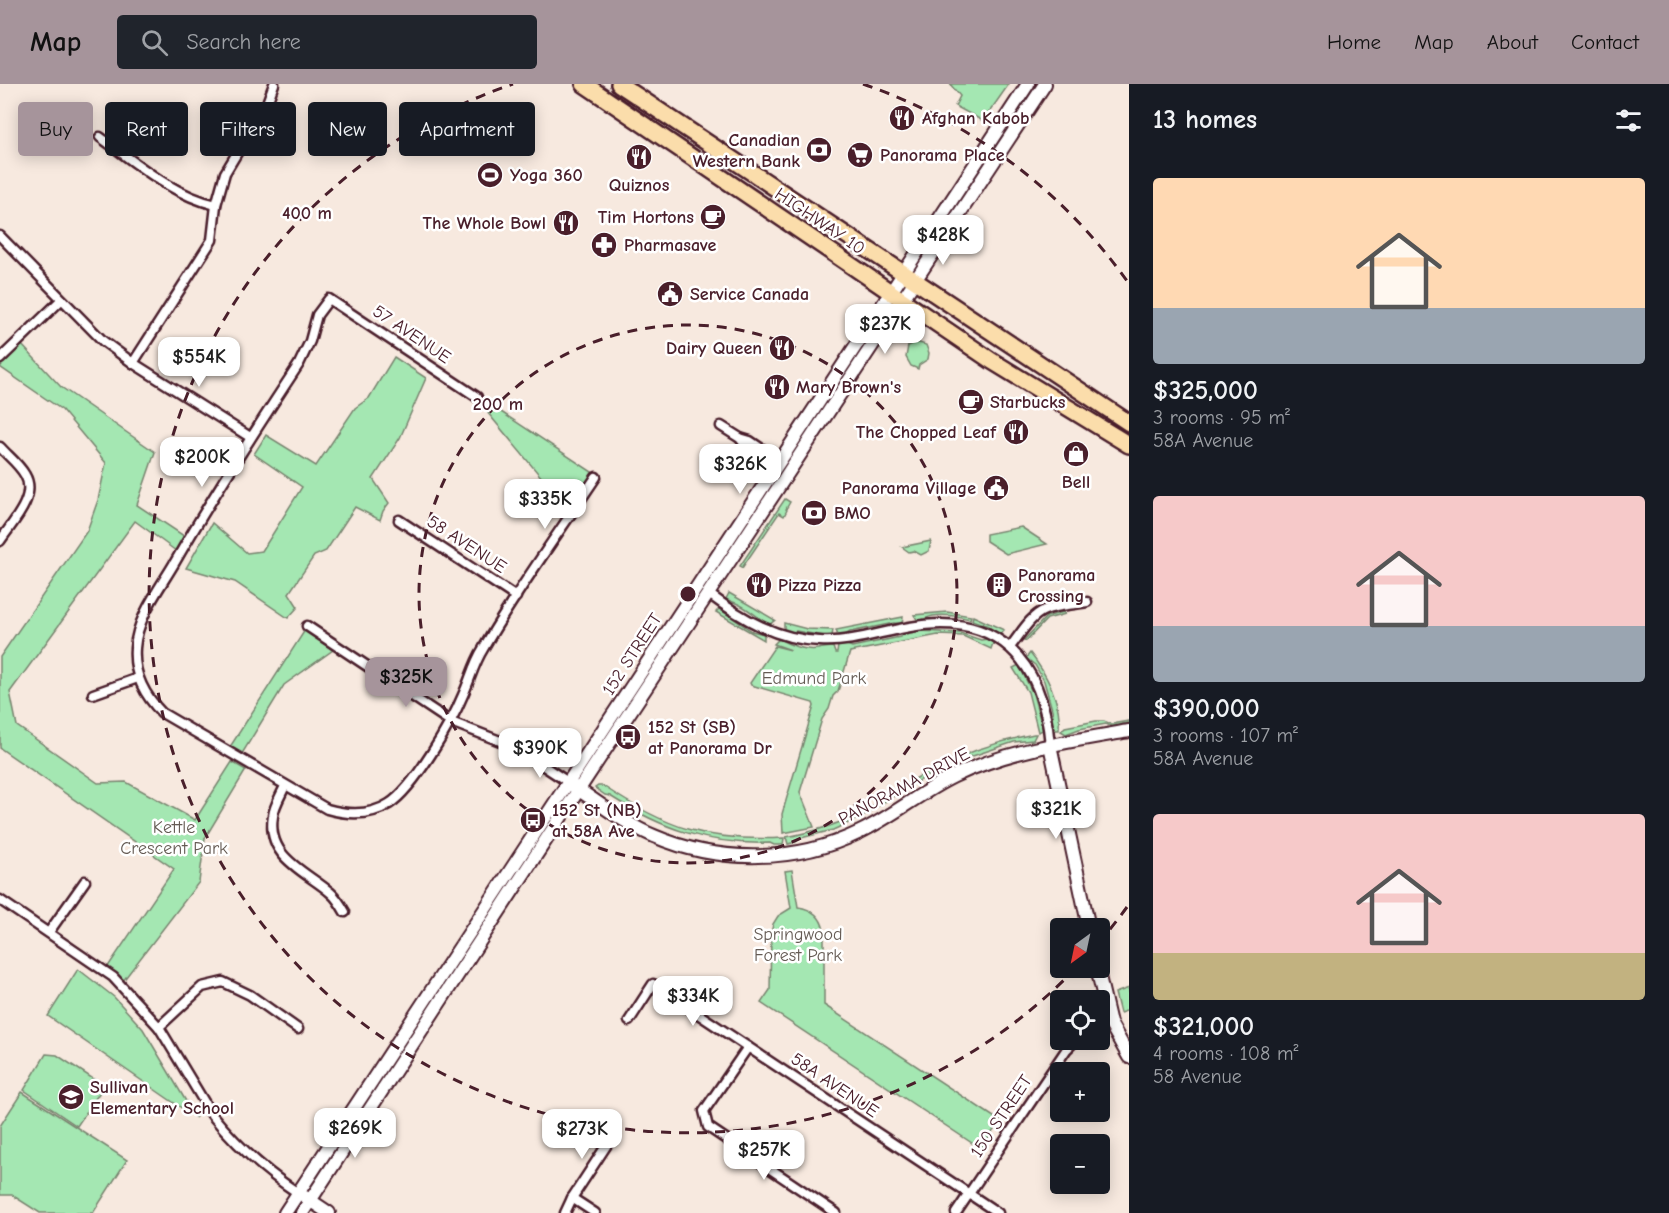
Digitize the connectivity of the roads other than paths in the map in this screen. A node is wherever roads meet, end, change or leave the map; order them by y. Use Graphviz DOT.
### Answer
graph roads {
  1 [pos="274,84"];
  2 [pos="584,84"];
  3 [pos="619,84"];
  4 [pos="1028,84"];
  5 [pos="1045,84"];
  6 [pos="100,137"];
  7 [pos="216,205"];
  8 [pos="0,236"];
  9 [pos="909,278"];
  10 [pos="897,297"];
  11 [pos="61,300"];
  12 [pos="0,359"];
  13 [pos="133,363"];
  14 [pos="477,397"];
  15 [pos="1129,423"];
  16 [pos="721,426"];
  17 [pos="799,432"];
  18 [pos="250,436"];
  19 [pos="740,438"];
  20 [pos="1129,445"];
  21 [pos="0,447"];
  22 [pos="780,461"];
  23 [pos="790,472"];
  24 [pos="596,477"];
  25 [pos="770,477"];
  26 [pos="771,501"];
  27 [pos="399,520"];
  28 [pos="0,541"];
  29 [pos="710,567"];
  30 [pos="709,594"];
  31 [pos="516,597"];
  32 [pos="1087,602"];
  33 [pos="307,626"];
  34 [pos="1010,647"];
  35 [pos="138,678"];
  36 [pos="93,694"];
  37 [pos="451,722"];
  38 [pos="1129,731"];
  39 [pos="1050,745"];
  40 [pos="285,786"];
  41 [pos="574,786"];
  42 [pos="84,881"];
  43 [pos="0,900"];
  44 [pos="345,912"];
  45 [pos="1087,918"];
  46 [pos="49,932"];
  47 [pos="1099,978"];
  48 [pos="629,1021"];
  49 [pos="159,1028"];
  50 [pos="298,1029"];
  51 [pos="748,1047"];
  52 [pos="1066,1050"];
  53 [pos="1129,1057"];
  54 [pos="612,1137"];
  55 [pos="298,1193"];
  56 [pos="968,1194"];
  57 [pos="572,1198"];
  58 [pos="310,1200"];
  59 [pos="285,1213"];
  60 [pos="302,1213"];
  61 [pos="329,1213"];
  62 [pos="565,1213"];
  63 [pos="595,1213"];
  64 [pos="836,1213"];
  65 [pos="956,1213"];
  66 [pos="998,1213"];
  1 -- 7 [label="street"];
  2 -- 10 [label="highway, HIGHWAY 10"];
  3 -- 9 [label="highway, HIGHWAY 10"];
  4 -- 9 [label="main road, 152 STREET"];
  5 -- 9 [label="main road, 152 STREET"];
  6 -- 7 [label="street"];
  7 -- 13 [label="street"];
  8 -- 11 [label="street"];
  9 -- 10 [label="main road, 152 STREET"];
  9 -- 15 [label="highway, HIGHWAY 10"];
  10 -- 17 [label="main road, 152 STREET"];
  10 -- 20 [label="highway, HIGHWAY 10"];
  10 -- 23 [label="main road, 152 STREET"];
  11 -- 12 [label="street"];
  11 -- 13 [label="street"];
  13 -- 18 [label="street"];
  14 -- 18 [label="street, 57 AVENUE"];
  16 -- 19 [label="street"];
  17 -- 22 [label="main road, 152 STREET"];
  17 -- 23 [label="main road"];
  18 -- 35 [label="street"];
  19 -- 22 [label="street"];
  19 -- 25 [label="street"];
  21 -- 28 [label="street"];
  22 -- 25 [label="main road, 152 STREET"];
  22 -- 26 [label="main road"];
  23 -- 26 [label="main road, 152 STREET"];
  24 -- 31 [label="street"];
  25 -- 29 [label="main road, 152 STREET"];
  26 -- 30 [label="main road, 152 STREET"];
  27 -- 31 [label="street, 58 AVENUE"];
  29 -- 30 [label="main road"];
  29 -- 41 [label="main road, 152 STREET"];
  30 -- 34 [label="street"];
  30 -- 41 [label="main road, 152 STREET"];
  31 -- 37 [label="street"];
  32 -- 34 [label="street"];
  33 -- 37 [label="street"];
  34 -- 39 [label="street"];
  35 -- 36 [label="street"];
  35 -- 40 [label="street"];
  37 -- 40 [label="street"];
  37 -- 41 [label="street"];
  38 -- 39 [label="main road, PANORAMA DRIVE"];
  39 -- 41 [label="main road, PANORAMA DRIVE"];
  39 -- 45 [label="main road"];
  40 -- 44 [label="street"];
  41 -- 55 [label="main road, 152 STREET"];
  41 -- 58 [label="main road, 152 STREET"];
  42 -- 46 [label="street"];
  43 -- 46 [label="street"];
  46 -- 49 [label="street"];
  47 -- 53 [label="main road"];
  48 -- 51 [label="street, 58A AVENUE"];
  49 -- 50 [label="street"];
  49 -- 55 [label="street"];
  51 -- 56 [label="street, 58A AVENUE"];
  51 -- 64 [label="street"];
  52 -- 56 [label="street, 150 STREET"];
  54 -- 57 [label="street"];
  55 -- 58 [label="main road"];
  55 -- 59 [label="main road, 152 STREET"];
  56 -- 65 [label="street, 150 STREET"];
  56 -- 66 [label="street, 58A AVENUE"];
  57 -- 62 [label="street"];
  57 -- 63 [label="street"];
  58 -- 60 [label="main road, 152 STREET"];
  58 -- 61 [label="main road"];
}
